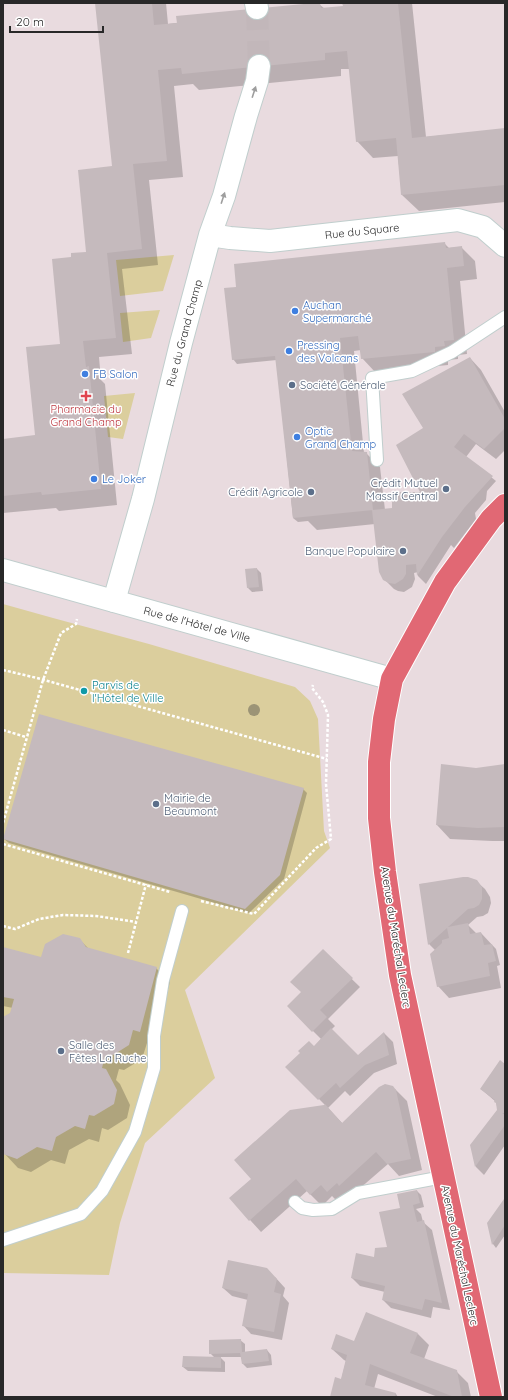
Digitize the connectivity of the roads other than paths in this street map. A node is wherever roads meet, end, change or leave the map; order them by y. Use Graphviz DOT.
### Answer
graph roads {
  1 [pos="259,66"];
  2 [pos="210,235"];
  3 [pos="505,246"];
  4 [pos="505,317"];
  5 [pos="377,460"];
  6 [pos="505,505"];
  7 [pos="3,570"];
  8 [pos="114,601"];
  9 [pos="392,679"];
  10 [pos="182,911"];
  11 [pos="443,1177"];
  12 [pos="295,1202"];
  13 [pos="3,1240"];
  14 [pos="491,1397"];
  2 -- 1 [label="street, Rue du Grand Champ, one-way"];
  2 -- 3 [label="street, Rue du Square"];
  2 -- 8 [label="street, Rue du Grand Champ"];
  4 -- 5 [label="lane"];
  6 -- 9 [label="main road, Avenue du Maréchal Leclerc"];
  7 -- 8 [label="street, Rue de l'Hôtel de Ville"];
  8 -- 9 [label="street, Rue de l'Hôtel de Ville"];
  9 -- 11 [label="main road, Avenue du Maréchal Leclerc"];
  10 -- 13 [label="lane"];
  11 -- 12 [label="lane"];
  11 -- 14 [label="main road, Avenue du Maréchal Leclerc"];
}
